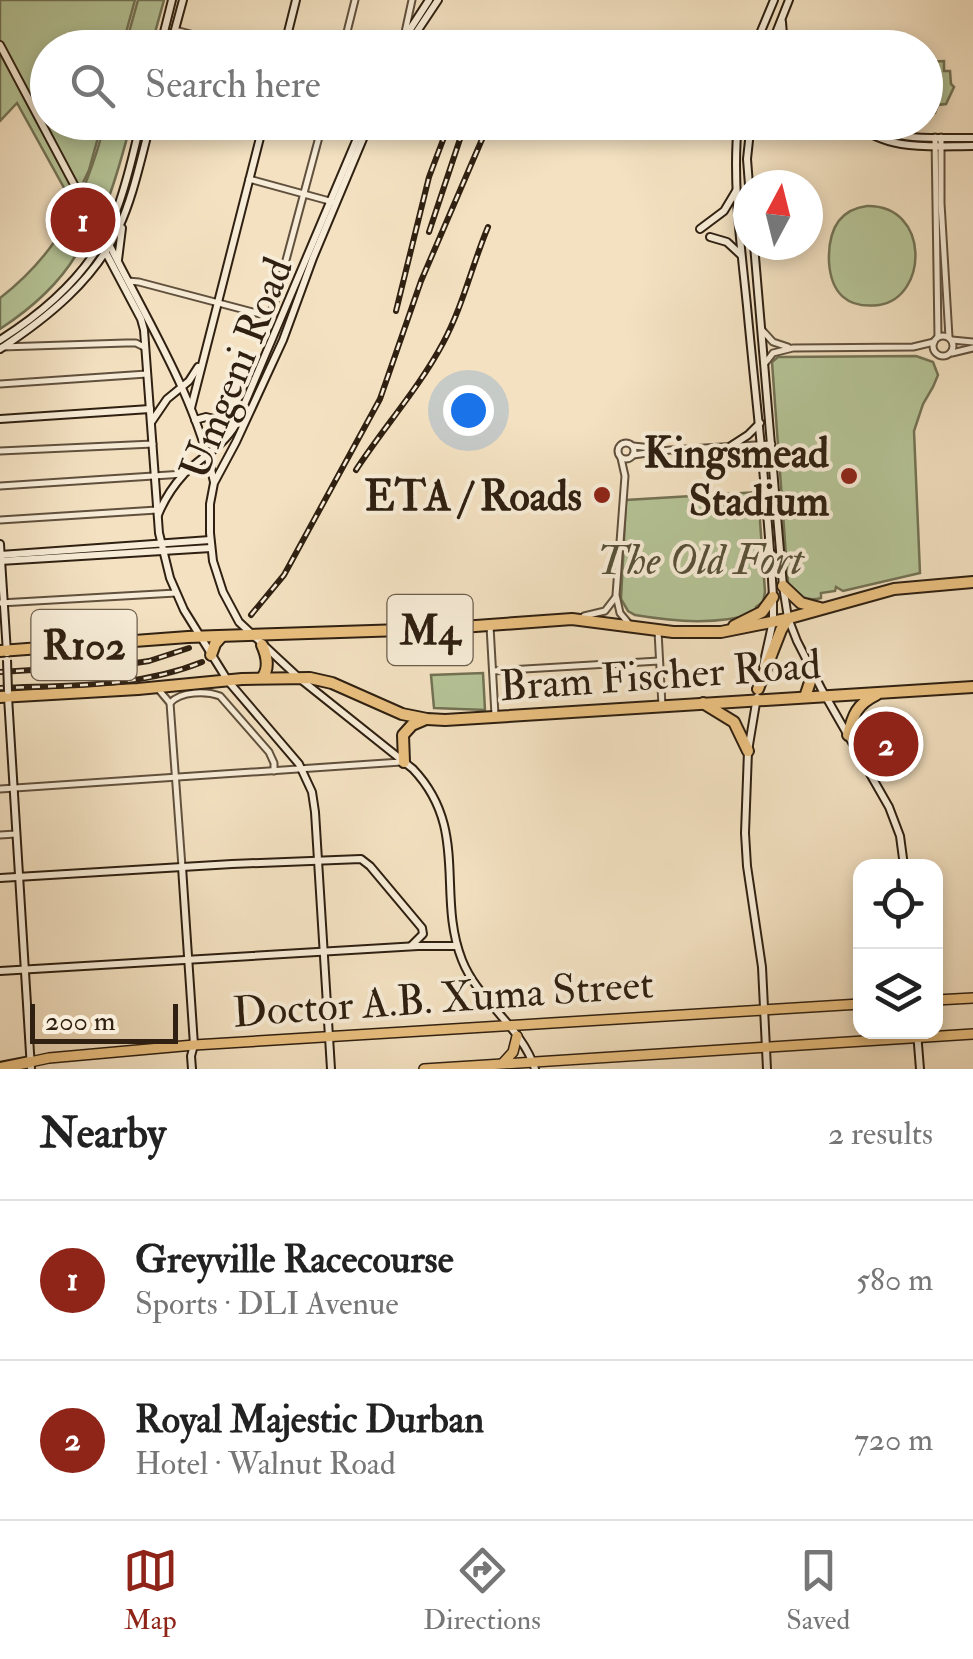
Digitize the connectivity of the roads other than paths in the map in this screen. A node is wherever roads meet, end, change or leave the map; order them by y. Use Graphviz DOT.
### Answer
graph roads {
  1 [pos="172,0"];
  2 [pos="183,0"];
  3 [pos="296,0"];
  4 [pos="355,0"];
  5 [pos="412,0"];
  6 [pos="429,0"];
  7 [pos="438,0"];
  8 [pos="774,0"];
  9 [pos="789,0"];
  10 [pos="783,16"];
  11 [pos="166,26"];
  12 [pos="165,30"];
  13 [pos="177,30"];
  14 [pos="288,30"];
  15 [pos="348,30"];
  16 [pos="407,30"];
  17 [pos="413,30"];
  18 [pos="416,30"];
  19 [pos="762,30"];
  20 [pos="777,30"];
  21 [pos="782,30"];
  22 [pos="0,45"];
  23 [pos="30,102"];
  24 [pos="973,138"];
  25 [pos="50,140"];
  26 [pos="139,140"];
  27 [pos="143,140"];
  28 [pos="259,140"];
  29 [pos="318,140"];
  30 [pos="359,140"];
  31 [pos="736,140"];
  32 [pos="749,140"];
  33 [pos="882,140"];
  34 [pos="931,140"];
  35 [pos="938,141"];
  36 [pos="973,146"];
  37 [pos="138,152"];
  38 [pos="737,170"];
  39 [pos="747,170"];
  40 [pos="249,179"];
  41 [pos="78,192"];
  42 [pos="304,194"];
  43 [pos="733,195"];
  44 [pos="333,202"];
  45 [pos="123,216"];
  46 [pos="700,230"];
  47 [pos="710,236"];
  48 [pos="103,239"];
  49 [pos="733,247"];
  50 [pos="310,256"];
  51 [pos="742,260"];
  52 [pos="755,260"];
  53 [pos="118,262"];
  54 [pos="128,282"];
  55 [pos="216,302"];
  56 [pos="762,330"];
  57 [pos="274,336"];
  58 [pos="936,339"];
  59 [pos="950,339"];
  60 [pos="283,340"];
  61 [pos="1,345"];
  62 [pos="973,345"];
  63 [pos="912,347"];
  64 [pos="793,348"];
  65 [pos="146,350"];
  66 [pos="937,354"];
  67 [pos="950,354"];
  68 [pos="202,357"];
  69 [pos="765,364"];
  70 [pos="147,374"];
  71 [pos="0,384"];
  72 [pos="182,387"];
  73 [pos="191,408"];
  74 [pos="150,409"];
  75 [pos="0,418"];
  76 [pos="195,420"];
  77 [pos="151,422"];
  78 [pos="760,423"];
  79 [pos="236,424"];
  80 [pos="152,444"];
  81 [pos="762,444"];
  82 [pos="772,444"];
  83 [pos="633,446"];
  84 [pos="731,446"];
  85 [pos="670,450"];
  86 [pos="0,451"];
  87 [pos="207,456"];
  88 [pos="631,457"];
  89 [pos="621,458"];
  90 [pos="184,474"];
  91 [pos="155,476"];
  92 [pos="624,476"];
  93 [pos="214,483"];
  94 [pos="0,486"];
  95 [pos="157,513"];
  96 [pos="0,520"];
  97 [pos="0,544"];
  98 [pos="211,544"];
  99 [pos="162,548"];
  100 [pos="0,558"];
  101 [pos="973,581"];
  102 [pos="783,586"];
  103 [pos="176,593"];
  104 [pos="616,595"];
  105 [pos="773,598"];
  106 [pos="2,603"];
  107 [pos="822,608"];
  108 [pos="788,618"];
  109 [pos="572,619"];
  110 [pos="773,621"];
  111 [pos="490,626"];
  112 [pos="634,627"];
  113 [pos="658,631"];
  114 [pos="724,631"];
  115 [pos="199,636"];
  116 [pos="222,636"];
  117 [pos="258,641"];
  118 [pos="5,654"];
  119 [pos="211,655"];
  120 [pos="658,661"];
  121 [pos="493,671"];
  122 [pos="813,673"];
  123 [pos="262,678"];
  124 [pos="299,678"];
  125 [pos="228,681"];
  126 [pos="156,687"];
  127 [pos="973,687"];
  128 [pos="881,692"];
  129 [pos="758,694"];
  130 [pos="826,696"];
  131 [pos="805,697"];
  132 [pos="5,698"];
  133 [pos="170,703"];
  134 [pos="702,703"];
  135 [pos="662,706"];
  136 [pos="495,718"];
  137 [pos="427,719"];
  138 [pos="848,735"];
  139 [pos="12,743"];
  140 [pos="0,744"];
  141 [pos="748,751"];
  142 [pos="404,762"];
  143 [pos="302,770"];
  144 [pos="274,772"];
  145 [pos="176,778"];
  146 [pos="15,788"];
  147 [pos="0,789"];
  148 [pos="16,834"];
  149 [pos="0,835"];
  150 [pos="903,859"];
  151 [pos="317,860"];
  152 [pos="182,867"];
  153 [pos="18,877"];
  154 [pos="0,878"];
  155 [pos="410,946"];
  156 [pos="457,946"];
  157 [pos="323,952"];
  158 [pos="188,959"];
  159 [pos="24,969"];
  160 [pos="0,971"];
  161 [pos="973,998"];
  162 [pos="943,1000"];
  163 [pos="853,1004"];
  164 [pos="764,1010"];
  165 [pos="508,1025"];
  166 [pos="943,1034"];
  167 [pos="973,1034"];
  168 [pos="517,1036"];
  169 [pos="328,1038"];
  170 [pos="853,1039"];
  171 [pos="913,1039"];
  172 [pos="194,1045"];
  173 [pos="767,1046"];
  174 [pos="31,1065"];
  175 [pos="500,1065"];
  176 [pos="534,1066"];
  177 [pos="0,1068"];
  178 [pos="192,1069"];
  179 [pos="331,1069"];
  180 [pos="424,1069"];
  181 [pos="767,1069"];
  182 [pos="920,1069"];
  1 -- 11 [label="main road"];
  2 -- 13 [label="main road"];
  3 -- 14 [label="main road"];
  4 -- 15 [label="street"];
  5 -- 16 [label="street"];
  6 -- 17 [label="main road"];
  7 -- 18 [label="main road"];
  8 -- 19 [label="main road"];
  9 -- 10 [label="main road"];
  10 -- 20 [label="main road"];
  10 -- 21 [label="main road"];
  11 -- 12 [label="main road"];
  11 -- 13 [label="main road"];
  22 -- 23 [label="main road"];
  24 -- 35 [label="main road"];
  25 -- 41 [label="main road"];
  26 -- 37 [label="main road"];
  27 -- 37 [label="main road"];
  28 -- 40 [label="main road"];
  29 -- 42 [label="street"];
  30 -- 44 [label="main road, Umgeni Road"];
  31 -- 38 [label="main road"];
  32 -- 39 [label="main road"];
  33 -- 35 [label="main road"];
  34 -- 35 [label="main road"];
  35 -- 36 [label="main road"];
  35 -- 58 [label="street"];
  35 -- 59 [label="street"];
  37 -- 45 [label="main road"];
  37 -- 48 [label="main road"];
  40 -- 42 [label="street"];
  40 -- 55 [label="main road"];
  42 -- 44 [label="street"];
  42 -- 55 [label="street"];
  43 -- 46 [label="main road"];
  44 -- 50 [label="main road, Umgeni Road"];
  45 -- 48 [label="main road"];
  45 -- 53 [label="main road"];
  47 -- 49 [label="main road"];
  48 -- 53 [label="main road"];
  48 -- 61 [label="main road"];
  48 -- 65 [label="main road"];
  50 -- 57 [label="main road, Umgeni Road"];
  50 -- 60 [label="main road, Umgeni Road"];
  51 -- 78 [label="main road"];
  52 -- 56 [label="main road"];
  53 -- 54 [label="main road"];
  54 -- 55 [label="street"];
  54 -- 72 [label="main road"];
  55 -- 68 [label="main road"];
  56 -- 64 [label="street"];
  56 -- 69 [label="main road"];
  57 -- 60 [label="main road"];
  57 -- 79 [label="main road, Umgeni Road"];
  58 -- 59 [label="street"];
  58 -- 63 [label="street"];
  58 -- 66 [label="street"];
  59 -- 62 [label="street"];
  59 -- 67 [label="street"];
  60 -- 93 [label="main road, Umgeni Road"];
  61 -- 65 [label="street"];
  62 -- 67 [label="street"];
  63 -- 64 [label="street"];
  63 -- 66 [label="street"];
  64 -- 69 [label="street"];
  65 -- 70 [label="main road"];
  66 -- 67 [label="street"];
  68 -- 72 [label="main road"];
  68 -- 73 [label="main road"];
  69 -- 82 [label="main road"];
  70 -- 71 [label="street"];
  70 -- 74 [label="main road"];
  72 -- 73 [label="main road"];
  72 -- 77 [label="main road"];
  73 -- 76 [label="main road"];
  74 -- 75 [label="main road"];
  74 -- 77 [label="main road"];
  76 -- 79 [label="main road"];
  76 -- 87 [label="main road"];
  77 -- 80 [label="main road"];
  78 -- 81 [label="main road"];
  78 -- 84 [label="main road"];
  79 -- 87 [label="main road, Umgeni Road"];
  80 -- 86 [label="street"];
  80 -- 91 [label="main road"];
  81 -- 82 [label="street"];
  81 -- 84 [label="street"];
  81 -- 105 [label="main road"];
  82 -- 102 [label="main road"];
  83 -- 85 [label="street"];
  83 -- 88 [label="street"];
  83 -- 89 [label="street"];
  84 -- 85 [label="street"];
  85 -- 88 [label="street"];
  87 -- 90 [label="main road, Umgeni Road"];
  87 -- 93 [label="main road"];
  88 -- 89 [label="street"];
  88 -- 92 [label="street"];
  89 -- 92 [label="street"];
  90 -- 91 [label="street"];
  90 -- 95 [label="main road, Umgeni Road"];
  91 -- 94 [label="street"];
  91 -- 95 [label="main road"];
  92 -- 104 [label="street"];
  93 -- 98 [label="main road, Umgeni Road"];
  95 -- 96 [label="street"];
  95 -- 99 [label="main road, R102"];
  97 -- 100 [label="main road"];
  98 -- 99 [label="main road"];
  98 -- 117 [label="main road, Umgeni Road"];
  99 -- 100 [label="main road"];
  99 -- 103 [label="main road, R102"];
  100 -- 106 [label="main road"];
  101 -- 107 [label="highway, M4"];
  102 -- 107 [label="highway"];
  102 -- 108 [label="main road"];
  103 -- 106 [label="street"];
  103 -- 115 [label="main road, R102"];
  104 -- 109 [label="street"];
  104 -- 112 [label="street"];
  105 -- 110 [label="main road"];
  105 -- 114 [label="highway"];
  106 -- 118 [label="main road"];
  107 -- 108 [label="highway, M4"];
  108 -- 110 [label="highway, M4"];
  108 -- 122 [label="main road"];
  108 -- 129 [label="highway"];
  109 -- 111 [label="highway, M4"];
  109 -- 112 [label="highway, M4"];
  110 -- 114 [label="highway, M4"];
  110 -- 129 [label="main road"];
  111 -- 117 [label="highway, M4"];
  111 -- 121 [label="street"];
  112 -- 113 [label="highway, M4"];
  113 -- 114 [label="highway, M4"];
  113 -- 120 [label="street"];
  115 -- 116 [label="highway, R102"];
  115 -- 118 [label="highway, R102"];
  115 -- 119 [label="main road, R102"];
  116 -- 117 [label="highway, R102"];
  116 -- 119 [label="highway"];
  117 -- 123 [label="highway"];
  117 -- 124 [label="main road, Umgeni Road"];
  118 -- 132 [label="main road, bridge"];
  119 -- 125 [label="main road, R102"];
  120 -- 121 [label="street"];
  120 -- 135 [label="street"];
  121 -- 136 [label="street"];
  122 -- 130 [label="main road"];
  122 -- 131 [label="highway"];
  123 -- 124 [label="highway, R102"];
  123 -- 125 [label="highway, R102"];
  124 -- 137 [label="highway, Bram Fischer Road / M4"];
  124 -- 142 [label="main road, Umgeni Road"];
  125 -- 126 [label="highway, R102"];
  125 -- 143 [label="main road"];
  126 -- 132 [label="highway, R102"];
  126 -- 133 [label="street"];
  127 -- 128 [label="highway, Bram Fischer Road / M4"];
  128 -- 130 [label="highway, Bram Fischer Road / M4"];
  128 -- 138 [label="highway"];
  129 -- 131 [label="highway, Bram Fischer Road / M4"];
  129 -- 134 [label="highway, Bram Fischer Road / M4"];
  129 -- 141 [label="main road"];
  130 -- 131 [label="highway, Bram Fischer Road / M4"];
  130 -- 138 [label="main road"];
  132 -- 139 [label="main road"];
  133 -- 144 [label="street"];
  133 -- 145 [label="street"];
  134 -- 135 [label="highway, Bram Fischer Road / M4"];
  134 -- 141 [label="highway"];
  135 -- 136 [label="highway, Bram Fischer Road / M4"];
  136 -- 137 [label="highway, Bram Fischer Road / M4"];
  137 -- 142 [label="highway"];
  138 -- 150 [label="main road"];
  139 -- 140 [label="street"];
  139 -- 146 [label="main road"];
  141 -- 164 [label="main road"];
  142 -- 143 [label="street"];
  142 -- 156 [label="main road, Umgeni Road"];
  143 -- 144 [label="street"];
  143 -- 151 [label="main road"];
  144 -- 145 [label="street"];
  145 -- 146 [label="street"];
  145 -- 152 [label="street"];
  146 -- 147 [label="street"];
  146 -- 148 [label="main road"];
  148 -- 149 [label="street"];
  148 -- 153 [label="main road"];
  151 -- 152 [label="main road"];
  151 -- 155 [label="main road"];
  151 -- 157 [label="main road"];
  152 -- 153 [label="main road"];
  152 -- 158 [label="main road"];
  153 -- 154 [label="main road"];
  153 -- 159 [label="main road"];
  155 -- 156 [label="main road"];
  155 -- 157 [label="main road"];
  156 -- 165 [label="main road"];
  157 -- 158 [label="main road"];
  157 -- 169 [label="main road"];
  158 -- 159 [label="main road"];
  158 -- 172 [label="main road"];
  159 -- 160 [label="main road"];
  159 -- 174 [label="main road"];
  161 -- 162 [label="main road"];
  163 -- 164 [label="main road, Doctor A.B. Xuma Street"];
  164 -- 165 [label="main road, Doctor A.B. Xuma Street"];
  164 -- 173 [label="main road"];
  165 -- 168 [label="main road"];
  165 -- 169 [label="main road, Doctor A.B. Xuma Street"];
  166 -- 167 [label="main road"];
  168 -- 175 [label="main road"];
  168 -- 176 [label="main road"];
  169 -- 172 [label="main road, Doctor A.B. Xuma Street"];
  169 -- 179 [label="main road"];
  170 -- 173 [label="main road"];
  171 -- 182 [label="main road"];
  172 -- 174 [label="main road, Doctor A.B. Xuma Street"];
  172 -- 178 [label="main road"];
  173 -- 176 [label="main road"];
  173 -- 181 [label="main road"];
  174 -- 177 [label="highway"];
  175 -- 176 [label="main road"];
  175 -- 180 [label="main road"];
}
